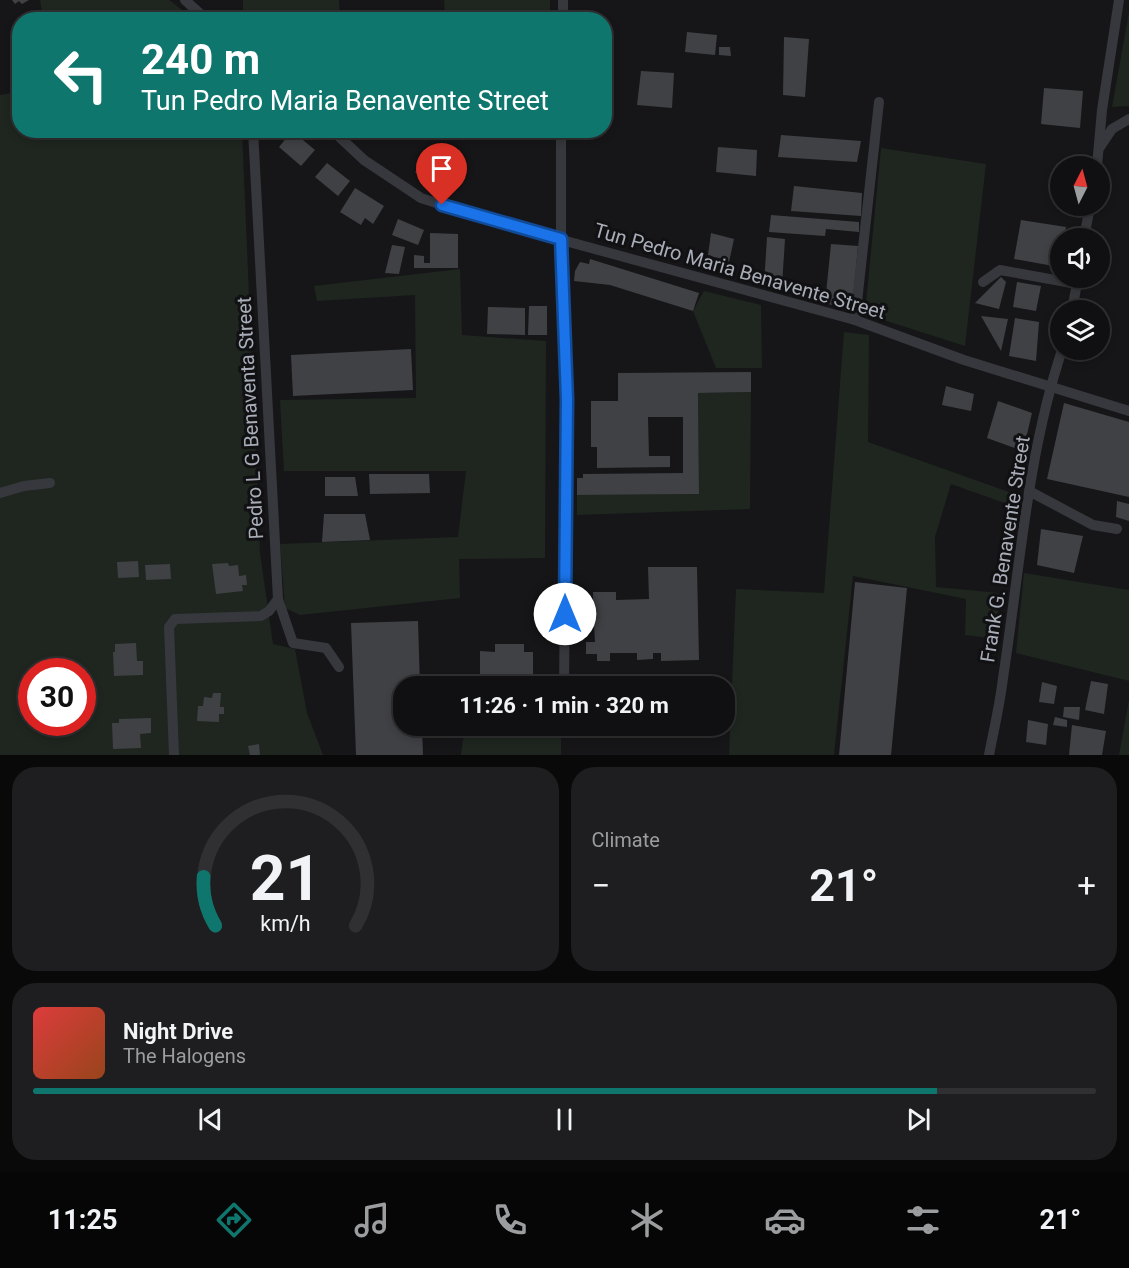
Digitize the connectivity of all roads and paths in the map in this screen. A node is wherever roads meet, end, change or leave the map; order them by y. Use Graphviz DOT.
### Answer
graph roads {
  1 [pos="186,0"];
  2 [pos="1119,0"];
  3 [pos="199,12"];
  4 [pos="879,102"];
  5 [pos="1129,119"];
  6 [pos="253,138"];
  7 [pos="341,138"];
  8 [pos="561,138"];
  9 [pos="1098,150"];
  10 [pos="1098,156"];
  11 [pos="561,239"];
  12 [pos="1050,277"];
  13 [pos="983,282"];
  14 [pos="855,320"];
  15 [pos="1059,360"];
  16 [pos="1050,386"];
  17 [pos="1129,411"];
  18 [pos="50,483"];
  19 [pos="1029,491"];
  20 [pos="0,493"];
  21 [pos="1117,529"];
  22 [pos="278,599"];
  23 [pos="339,667"];
  24 [pos="564,676"];
  25 [pos="174,755"];
  26 [pos="989,755"];
  1 -- 3 [label="street"];
  2 -- 9 [label="street"];
  4 -- 14 [label="street"];
  5 -- 9 [label="street"];
  6 -- 22 [label="street, Pedro L G Benaventa Street"];
  7 -- 11 [label="street, Tun Pedro Maria Benavente Street"];
  8 -- 11 [label="street"];
  9 -- 10 [label="street"];
  11 -- 14 [label="street, Tun Pedro Maria Benavente Street"];
  11 -- 24 [label="street"];
  12 -- 13 [label="street"];
  14 -- 16 [label="street, Tun Pedro Maria Benavente Street"];
  15 -- 16 [label="street, Frank G. Benavente Street"];
  16 -- 17 [label="street, Tun Pedro Maria Benavente Street"];
  16 -- 19 [label="street, Frank G. Benavente Street"];
  18 -- 20 [label="street"];
  19 -- 21 [label="street"];
  19 -- 26 [label="street, Frank G. Benavente Street"];
  22 -- 23 [label="street, Pedro L G Benaventa Street"];
  22 -- 25 [label="street"];
}
